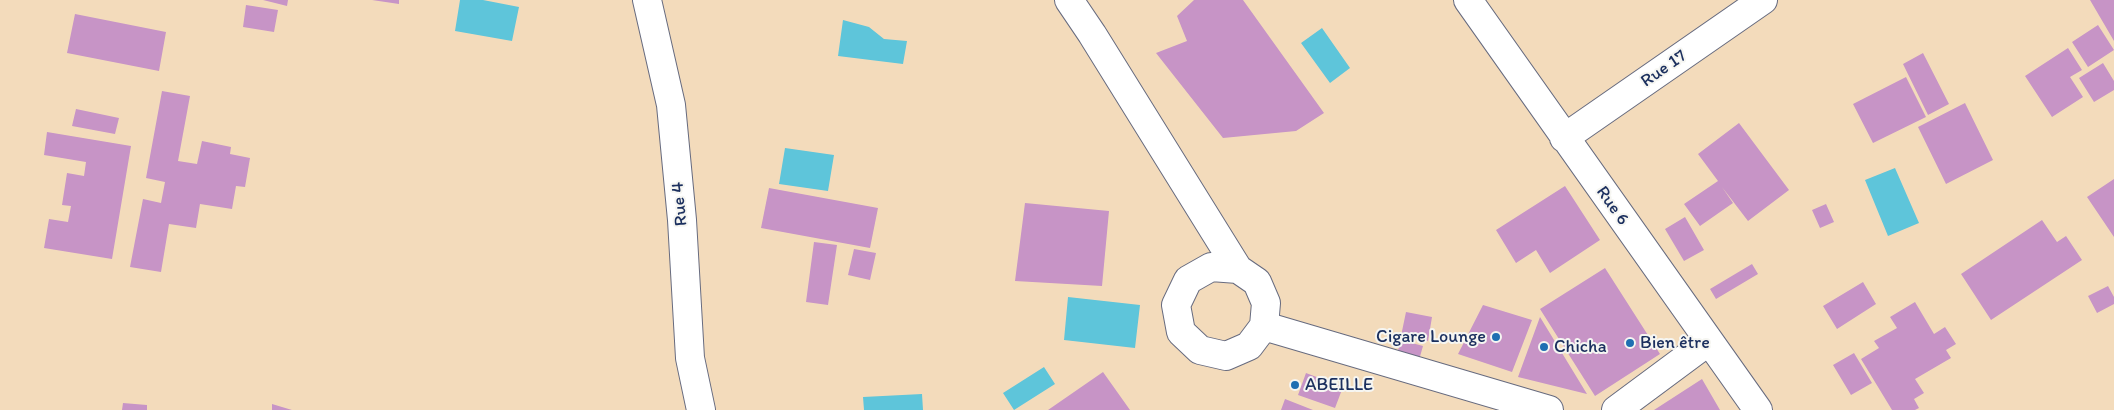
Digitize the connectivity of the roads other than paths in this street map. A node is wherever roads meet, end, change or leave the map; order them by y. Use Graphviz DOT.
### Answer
graph roads {
  1 [pos="647,0"];
  2 [pos="1069,0"];
  3 [pos="1468,0"];
  4 [pos="1763,0"];
  5 [pos="1564,138"];
  6 [pos="1238,269"];
  7 [pos="1264,326"];
  8 [pos="1708,341"];
  9 [pos="701,410"];
  10 [pos="1548,410"];
  11 [pos="1616,410"];
  12 [pos="1758,410"];
  1 -- 9 [label="street, Rue 4"];
  2 -- 6 [label="street"];
  3 -- 5 [label="street, Rue 6"];
  4 -- 5 [label="street, Rue 17"];
  5 -- 8 [label="street, Rue 6"];
  6 -- 7 [label="street"];
  6 -- 7 [label="street"];
  7 -- 10 [label="street"];
  8 -- 11 [label="street"];
  8 -- 12 [label="street, Rue 6"];
}
